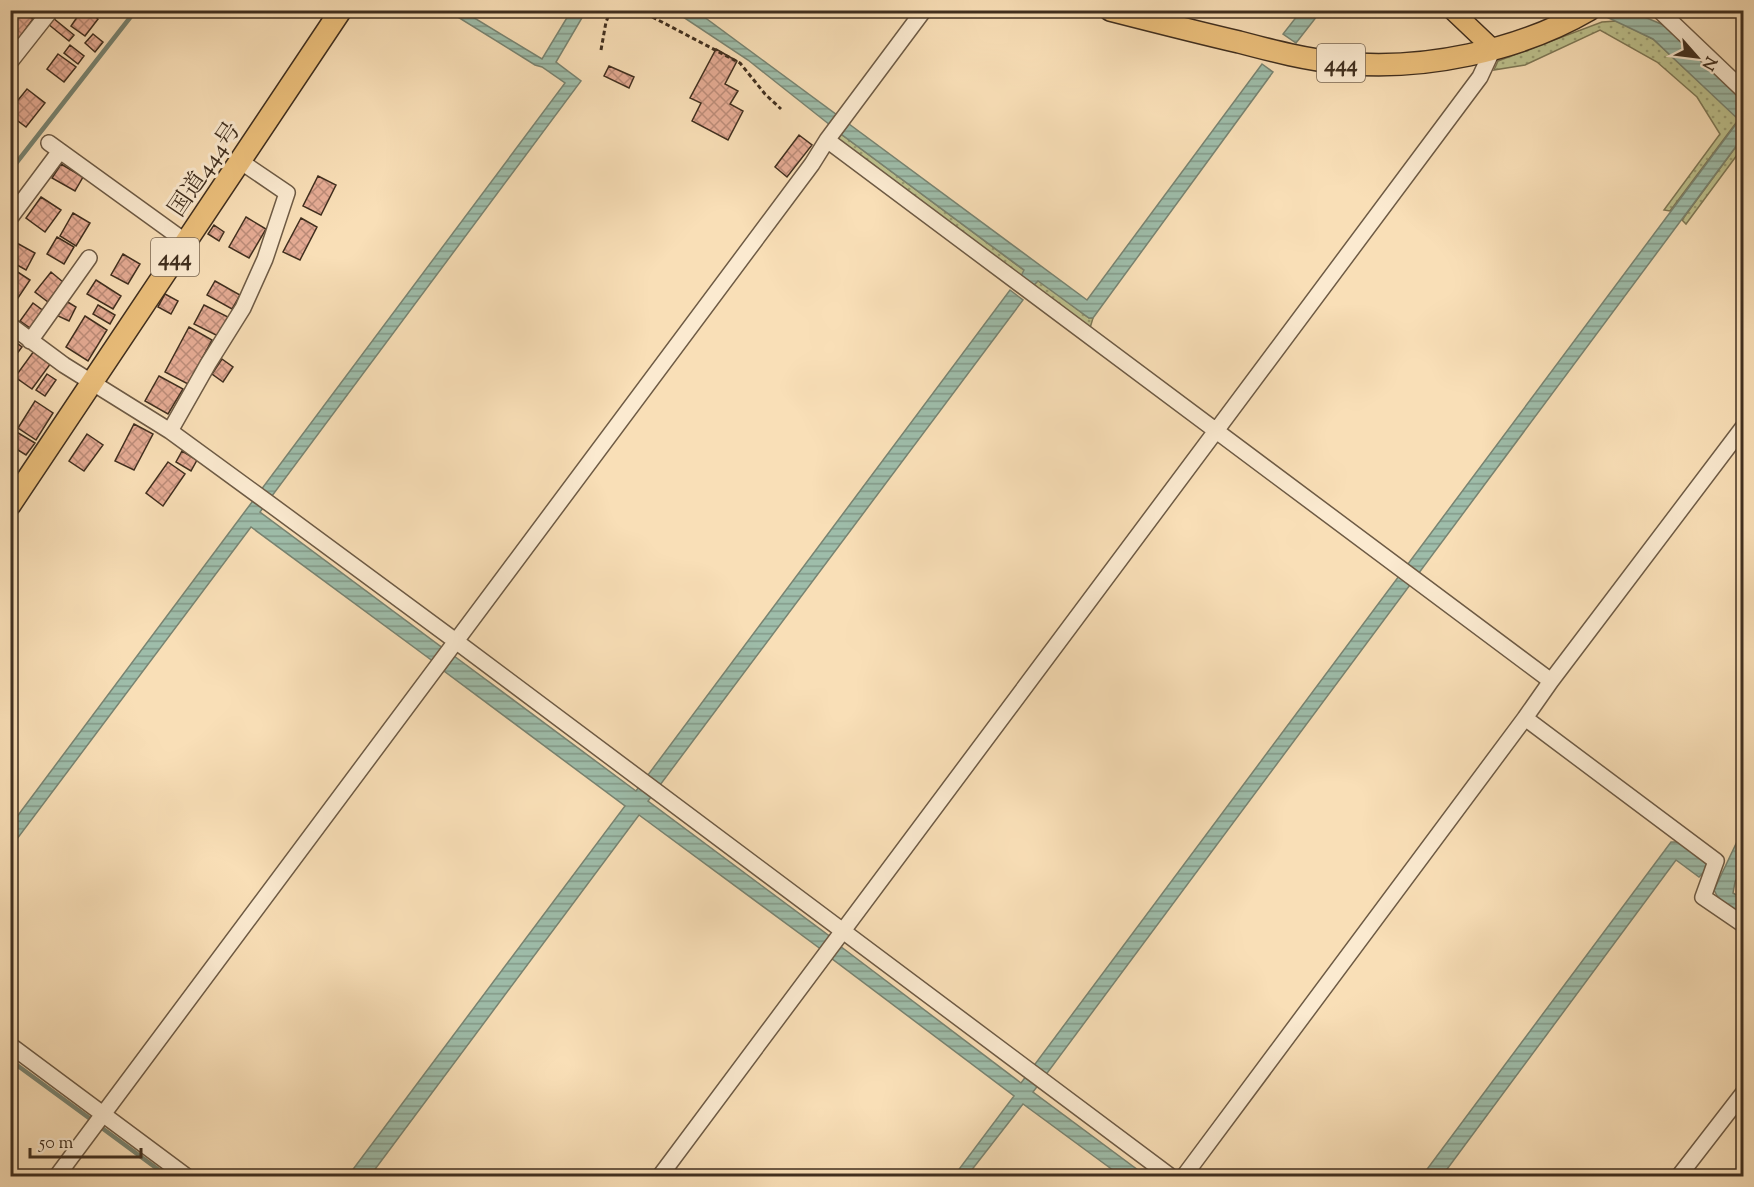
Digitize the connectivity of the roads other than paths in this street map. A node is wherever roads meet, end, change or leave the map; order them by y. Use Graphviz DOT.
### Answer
graph roads {
  1 [pos="51,10"];
  2 [pos="341,10"];
  3 [pos="924,10"];
  4 [pos="1110,10"];
  5 [pos="1452,10"];
  6 [pos="1659,10"];
  7 [pos="1580,15"];
  8 [pos="1493,49"];
  9 [pos="10,62"];
  10 [pos="1743,91"];
  11 [pos="827,140"];
  12 [pos="240,161"];
  13 [pos="10,218"];
  14 [pos="186,242"];
  15 [pos="89,258"];
  16 [pos="10,325"];
  17 [pos="30,341"];
  18 [pos="91,383"];
  19 [pos="1743,426"];
  20 [pos="170,431"];
  21 [pos="1215,431"];
  22 [pos="10,505"];
  23 [pos="457,642"];
  24 [pos="1551,681"];
  25 [pos="1525,718"];
  26 [pos="1743,925"];
  27 [pos="843,932"];
  28 [pos="10,1045"];
  29 [pos="1743,1092"];
  30 [pos="104,1115"];
  31 [pos="57,1176"];
  32 [pos="186,1176"];
  33 [pos="660,1176"];
  34 [pos="1170,1176"];
  35 [pos="1184,1176"];
  36 [pos="1679,1176"];
  1 -- 9 [label="street"];
  2 -- 12 [label="highway, 国道444号 / 444"];
  3 -- 11 [label="street"];
  4 -- 8 [label="highway, 444"];
  5 -- 8 [label="main road"];
  6 -- 10 [label="street"];
  7 -- 8 [label="highway, 444"];
  8 -- 21 [label="street"];
  11 -- 21 [label="street"];
  11 -- 23 [label="street"];
  12 -- 14 [label="highway, 国道444号 / 444"];
  12 -- 20 [label="street"];
  13 -- 14 [label="street"];
  14 -- 18 [label="highway, 国道444号 / 444"];
  15 -- 17 [label="street"];
  16 -- 17 [label="street"];
  17 -- 18 [label="street"];
  18 -- 20 [label="street"];
  18 -- 22 [label="highway, 国道444号 / 444"];
  19 -- 24 [label="street"];
  20 -- 23 [label="street"];
  21 -- 24 [label="street"];
  21 -- 27 [label="street"];
  23 -- 27 [label="street"];
  23 -- 30 [label="street"];
  24 -- 25 [label="street"];
  25 -- 26 [label="street"];
  25 -- 35 [label="street"];
  27 -- 33 [label="street"];
  27 -- 34 [label="street"];
  28 -- 30 [label="street"];
  29 -- 36 [label="street"];
  30 -- 31 [label="street"];
  30 -- 32 [label="street"];
}
